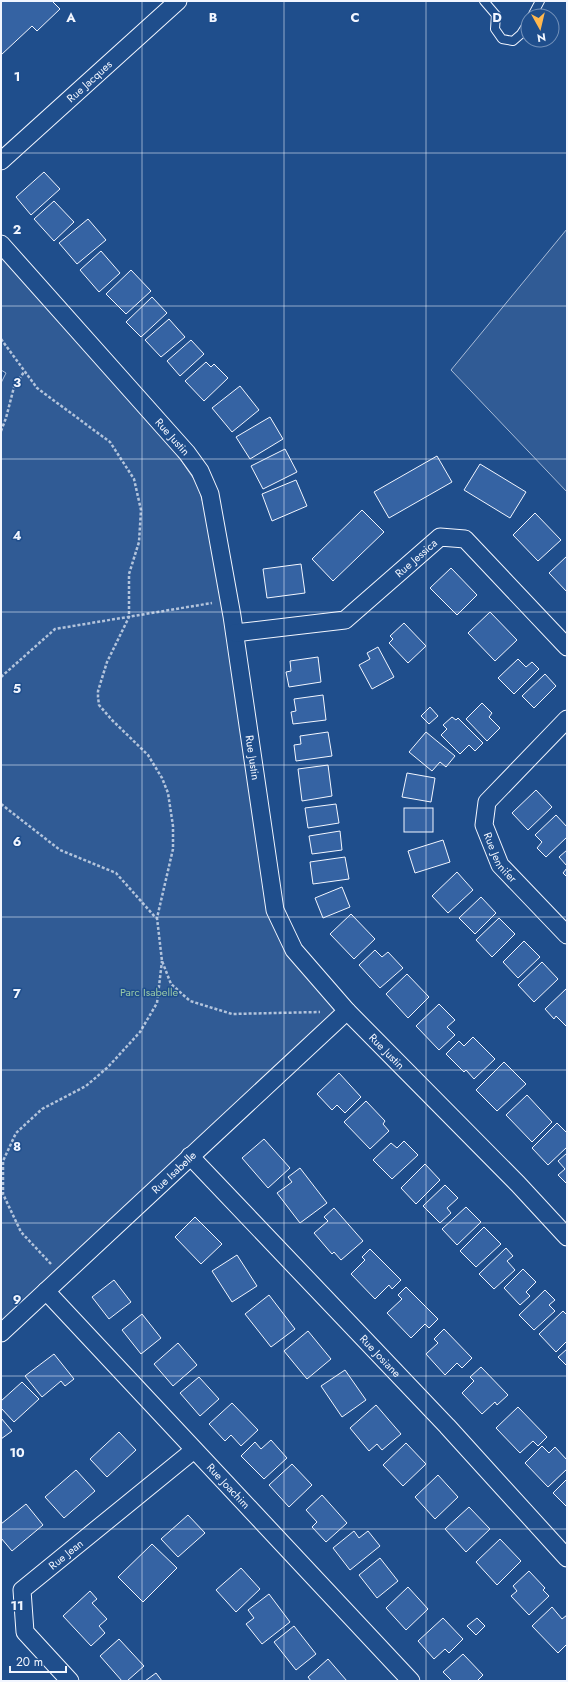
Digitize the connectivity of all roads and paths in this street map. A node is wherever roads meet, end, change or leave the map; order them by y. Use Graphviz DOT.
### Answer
graph roads {
  1 [pos="178,1"];
  2 [pos="484,1"];
  3 [pos="520,35"];
  4 [pos="1,161"];
  5 [pos="1,244"];
  6 [pos="1,339"];
  7 [pos="24,372"];
  8 [pos="1,431"];
  9 [pos="229,600"];
  10 [pos="129,617"];
  11 [pos="234,633"];
  12 [pos="567,647"];
  13 [pos="1,677"];
  14 [pos="567,719"];
  15 [pos="1,804"];
  16 [pos="157,918"];
  17 [pos="567,935"];
  18 [pos="162,961"];
  19 [pos="347,1011"];
  20 [pos="190,1156"];
  21 [pos="567,1237"];
  22 [pos="62,1276"];
  23 [pos="46,1292"];
  24 [pos="1,1333"];
  25 [pos="194,1450"];
  26 [pos="567,1558"];
  27 [pos="70,1681"];
  28 [pos="411,1681"];
  1 -- 4 [label="street, Rue Jacques"];
  2 -- 3 [label="lane"];
  5 -- 9 [label="street, Rue Justin"];
  6 -- 7 [label="path"];
  7 -- 8 [label="path"];
  7 -- 10 [label="path"];
  9 -- 10 [label="path"];
  9 -- 11 [label="street, Rue Justin"];
  10 -- 13 [label="path"];
  10 -- 16 [label="path"];
  11 -- 12 [label="street, Rue Jessica"];
  11 -- 19 [label="street, Rue Justin"];
  14 -- 17 [label="street, Rue Jennifer"];
  15 -- 16 [label="path"];
  16 -- 18 [label="path"];
  18 -- 19 [label="path"];
  18 -- 22 [label="path"];
  19 -- 20 [label="street, Rue Isabelle"];
  19 -- 21 [label="street, Rue Justin"];
  20 -- 22 [label="street, Rue Isabelle"];
  20 -- 26 [label="street, Rue Josiane"];
  22 -- 23 [label="street, Rue Isabelle"];
  23 -- 24 [label="street, Rue Isabelle"];
  23 -- 25 [label="street, Rue Joachim"];
  25 -- 27 [label="street, Rue Jean"];
  25 -- 28 [label="street, Rue Joachim"];
}
